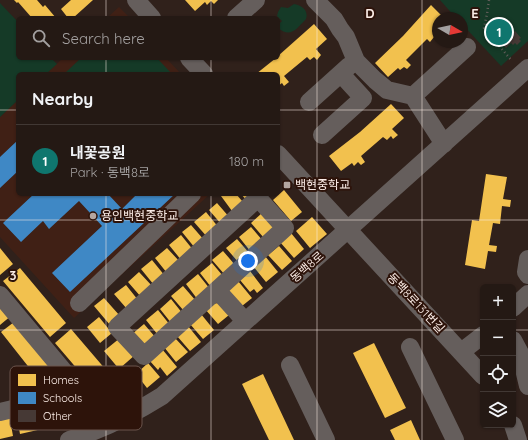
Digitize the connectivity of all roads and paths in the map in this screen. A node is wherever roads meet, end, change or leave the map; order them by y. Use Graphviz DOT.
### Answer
graph roads {
  1 [pos="136,0"];
  2 [pos="256,0"];
  3 [pos="315,0"];
  4 [pos="489,0"];
  5 [pos="150,16"];
  6 [pos="238,16"];
  7 [pos="466,48"];
  8 [pos="356,61"];
  9 [pos="520,64"];
  10 [pos="341,74"];
  11 [pos="413,96"];
  12 [pos="309,102"];
  13 [pos="322,135"];
  14 [pos="444,144"];
  15 [pos="280,156"];
  16 [pos="190,196"];
  17 [pos="348,230"];
  18 [pos="528,259"];
  19 [pos="528,275"];
  20 [pos="217,290"];
  21 [pos="528,294"];
  22 [pos="0,295"];
  23 [pos="79,303"];
  24 [pos="516,305"];
  25 [pos="245,321"];
  26 [pos="480,337"];
  27 [pos="516,345"];
  28 [pos="410,347"];
  29 [pos="461,352"];
  30 [pos="290,365"];
  31 [pos="59,366"];
  32 [pos="480,373"];
  33 [pos="528,386"];
  34 [pos="142,407"];
  35 [pos="10,410"];
  36 [pos="0,412"];
  37 [pos="514,428"];
  38 [pos="97,430"];
  39 [pos="69,440"];
  40 [pos="326,440"];
  41 [pos="455,440"];
  42 [pos="518,440"];
  1 -- 5 [label="street"];
  2 -- 6 [label="street"];
  3 -- 8 [label="street"];
  4 -- 9 [label="path"];
  7 -- 11 [label="street"];
  8 -- 10 [label="street"];
  8 -- 11 [label="street"];
  9 -- 14 [label="street, 동백8로"];
  10 -- 12 [label="street"];
  10 -- 13 [label="street"];
  11 -- 14 [label="street"];
  14 -- 17 [label="street, 동백8로"];
  15 -- 17 [label="street, 동백8로131번길"];
  16 -- 23 [label="street"];
  17 -- 25 [label="street, 동백8로"];
  17 -- 29 [label="street, 동백8로131번길"];
  18 -- 19 [label="street"];
  20 -- 20 [label="street"];
  20 -- 25 [label="street"];
  21 -- 24 [label="street"];
  22 -- 31 [label="street"];
  25 -- 34 [label="street, 동백8로"];
  26 -- 29 [label="street"];
  27 -- 33 [label="street"];
  28 -- 41 [label="street"];
  29 -- 32 [label="street, 동백8로131번길"];
  30 -- 40 [label="street"];
  35 -- 36 [label="street"];
  37 -- 42 [label="street"];
  38 -- 39 [label="street, 동백8로"];
}
